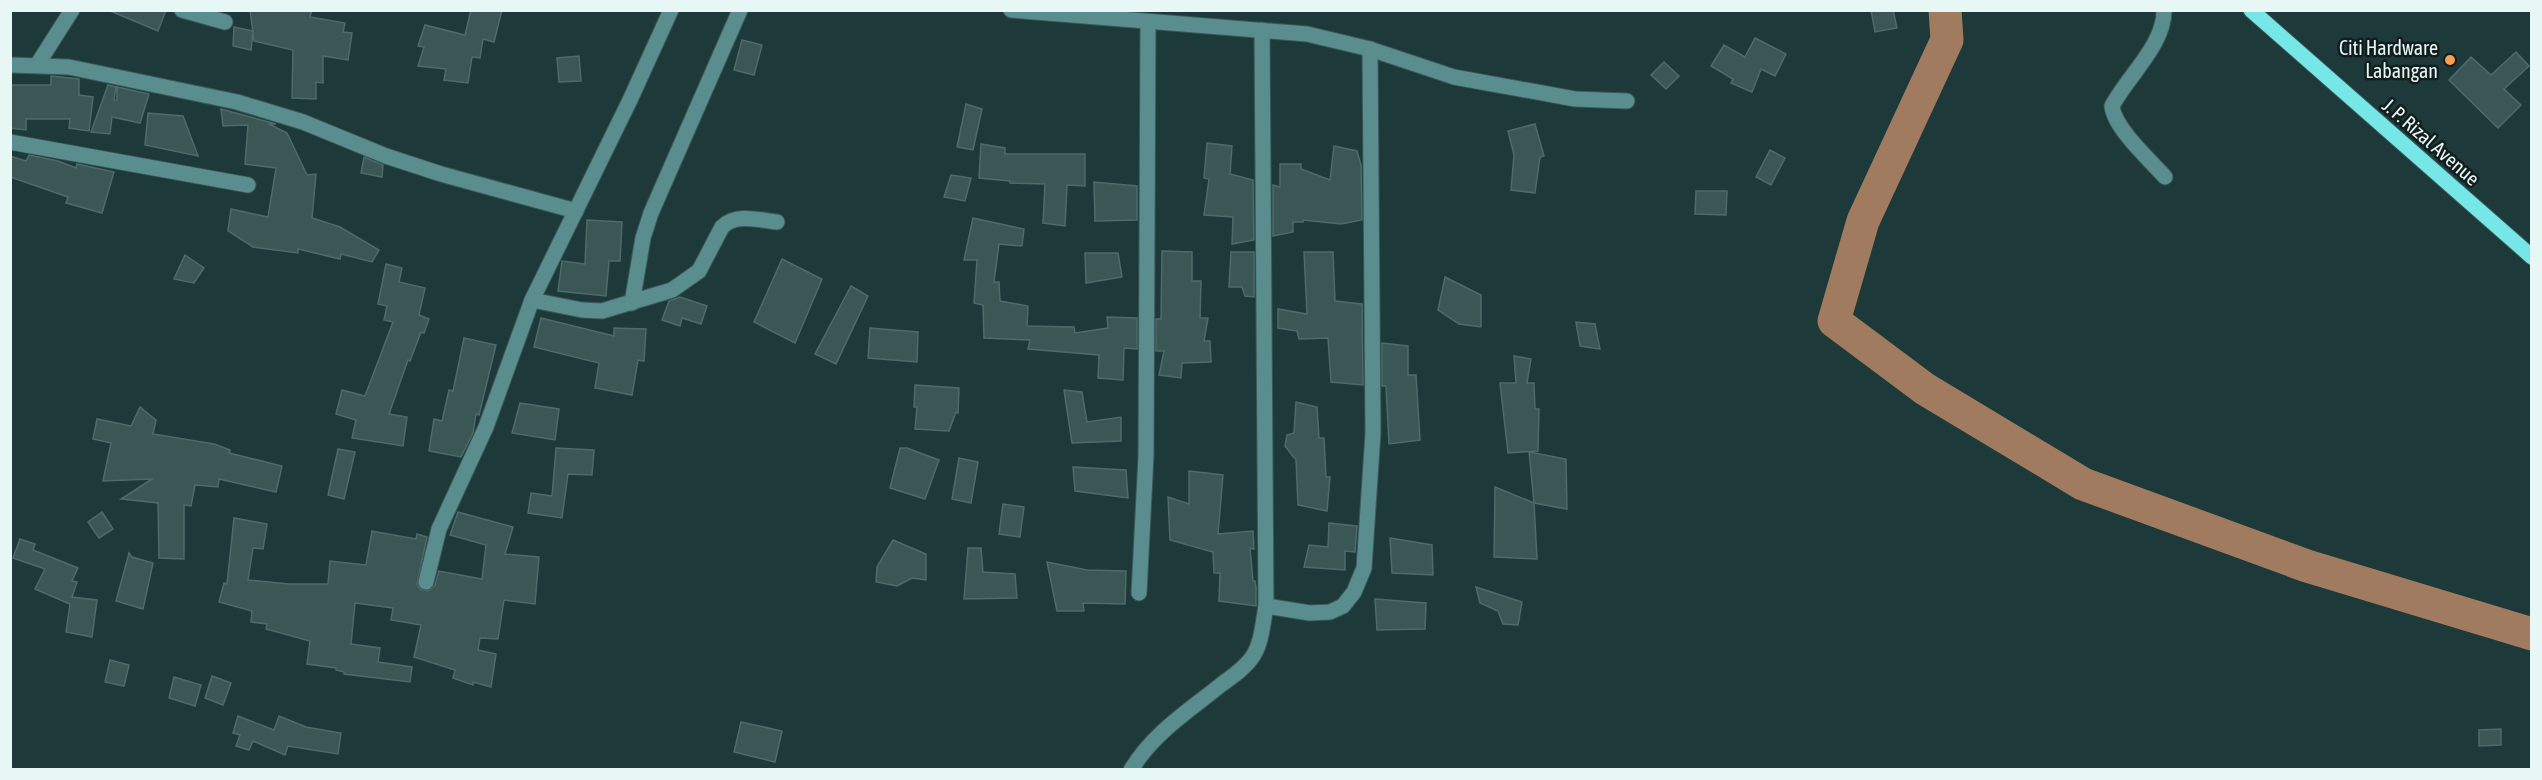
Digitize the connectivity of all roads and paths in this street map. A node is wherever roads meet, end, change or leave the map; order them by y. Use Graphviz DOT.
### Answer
graph roads {
  1 [pos="72,10"];
  2 [pos="182,10"];
  3 [pos="671,10"];
  4 [pos="740,10"];
  5 [pos="1011,10"];
  6 [pos="2164,10"];
  7 [pos="2251,10"];
  8 [pos="225,22"];
  9 [pos="1148,22"];
  10 [pos="1262,30"];
  11 [pos="1370,49"];
  12 [pos="10,65"];
  13 [pos="37,65"];
  14 [pos="1627,101"];
  15 [pos="10,142"];
  16 [pos="2165,177"];
  17 [pos="248,185"];
  18 [pos="576,211"];
  19 [pos="777,222"];
  20 [pos="2532,257"];
  21 [pos="532,300"];
  22 [pos="632,303"];
  23 [pos="426,582"];
  24 [pos="1139,593"];
  25 [pos="1266,606"];
  26 [pos="1131,770"];
  1 -- 13 [label="street"];
  2 -- 8 [label="street"];
  3 -- 18 [label="street"];
  4 -- 22 [label="street"];
  5 -- 9 [label="street"];
  6 -- 16 [label="street"];
  7 -- 20 [label="main road, J. P. Rizal Avenue"];
  9 -- 10 [label="street"];
  9 -- 24 [label="street"];
  10 -- 11 [label="street"];
  10 -- 25 [label="street"];
  11 -- 14 [label="street"];
  11 -- 25 [label="street"];
  12 -- 13 [label="street"];
  13 -- 18 [label="street"];
  15 -- 17 [label="street"];
  18 -- 21 [label="street"];
  19 -- 22 [label="street"];
  21 -- 22 [label="street"];
  21 -- 23 [label="street"];
  25 -- 26 [label="street"];
}
